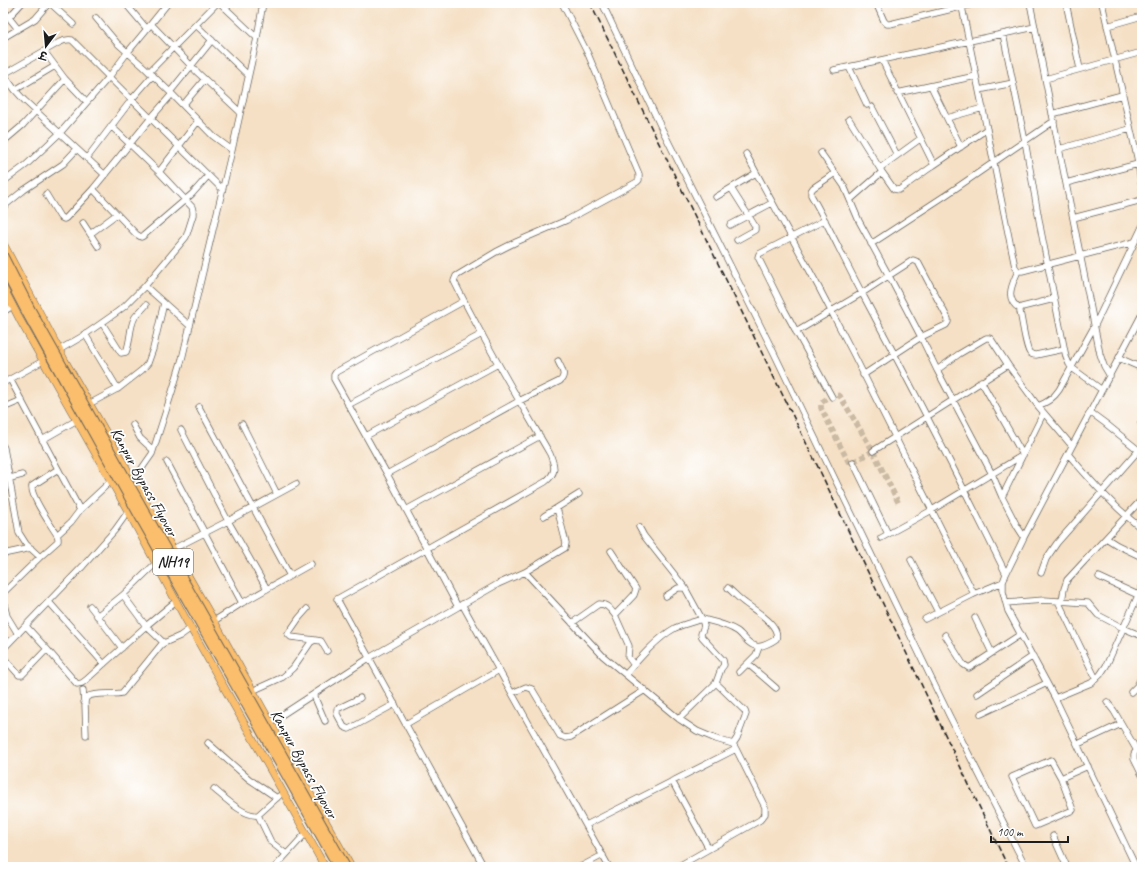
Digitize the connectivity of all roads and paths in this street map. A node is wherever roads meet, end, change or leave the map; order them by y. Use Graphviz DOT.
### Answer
graph roads {
  1 [pos="22,3"];
  2 [pos="49,3"];
  3 [pos="125,3"];
  4 [pos="168,3"];
  5 [pos="217,3"];
  6 [pos="220,3"];
  7 [pos="263,3"];
  8 [pos="562,3"];
  9 [pos="602,3"];
  10 [pos="876,3"];
  11 [pos="944,3"];
  12 [pos="977,3"];
  13 [pos="1030,3"];
  14 [pos="1066,3"];
  15 [pos="1102,3"];
  16 [pos="962,6"];
  17 [pos="3,10"];
  18 [pos="946,10"];
  19 [pos="1142,16"];
  20 [pos="9,17"];
  21 [pos="96,18"];
  22 [pos="73,24"];
  23 [pos="196,24"];
  24 [pos="149,26"];
  25 [pos="1107,26"];
  26 [pos="1035,27"];
  27 [pos="18,29"];
  28 [pos="1003,34"];
  29 [pos="3,38"];
  30 [pos="257,38"];
  31 [pos="212,40"];
  32 [pos="969,41"];
  33 [pos="173,47"];
  34 [pos="44,51"];
  35 [pos="127,52"];
  36 [pos="1142,52"];
  37 [pos="882,60"];
  38 [pos="1114,60"];
  39 [pos="55,66"];
  40 [pos="191,66"];
  41 [pos="849,67"];
  42 [pos="1080,68"];
  43 [pos="834,70"];
  44 [pos="151,74"];
  45 [pos="248,75"];
  46 [pos="976,76"];
  47 [pos="4,77"];
  48 [pos="109,77"];
  49 [pos="65,79"];
  50 [pos="1045,79"];
  51 [pos="204,80"];
  52 [pos="1013,83"];
  53 [pos="931,86"];
  54 [pos="15,90"];
  55 [pos="979,90"];
  56 [pos="171,93"];
  57 [pos="897,93"];
  58 [pos="1122,95"];
  59 [pos="132,100"];
  60 [pos="87,102"];
  61 [pos="183,105"];
  62 [pos="983,108"];
  63 [pos="35,111"];
  64 [pos="240,112"];
  65 [pos="1052,114"];
  66 [pos="151,118"];
  67 [pos="946,118"];
  68 [pos="849,119"];
  69 [pos="198,121"];
  70 [pos="1054,121"];
  71 [pos="111,126"];
  72 [pos="987,129"];
  73 [pos="1130,129"];
  74 [pos="60,133"];
  75 [pos="920,139"];
  76 [pos="1025,141"];
  77 [pos="3,142"];
  78 [pos="130,144"];
  79 [pos="179,147"];
  80 [pos="961,147"];
  81 [pos="77,149"];
  82 [pos="1059,149"];
  83 [pos="232,150"];
  84 [pos="821,153"];
  85 [pos="746,154"];
  86 [pos="898,156"];
  87 [pos="87,158"];
  88 [pos="993,162"];
  89 [pos="1138,164"];
  90 [pos="934,165"];
  91 [pos="881,170"];
  92 [pos="159,172"];
  93 [pos="835,172"];
  94 [pos="756,173"];
  95 [pos="105,175"];
  96 [pos="208,176"];
  97 [pos="3,182"];
  98 [pos="1066,183"];
  99 [pos="1142,187"];
  100 [pos="731,188"];
  101 [pos="93,189"];
  102 [pos="222,189"];
  103 [pos="46,194"];
  104 [pos="716,197"];
  105 [pos="185,200"];
  106 [pos="850,200"];
  107 [pos="1142,200"];
  108 [pos="772,202"];
  109 [pos="3,207"];
  110 [pos="117,214"];
  111 [pos="748,215"];
  112 [pos="1073,218"];
  113 [pos="825,220"];
  114 [pos="83,223"];
  115 [pos="730,225"];
  116 [pos="1142,226"];
  117 [pos="90,234"];
  118 [pos="791,238"];
  119 [pos="737,240"];
  120 [pos="1134,242"];
  121 [pos="3,243"];
  122 [pos="871,244"];
  123 [pos="98,246"];
  124 [pos="3,255"];
  125 [pos="1081,256"];
  126 [pos="1048,265"];
  127 [pos="3,268"];
  128 [pos="1018,271"];
  129 [pos="889,276"];
  130 [pos="145,286"];
  131 [pos="3,287"];
  132 [pos="862,293"];
  133 [pos="1054,299"];
  134 [pos="464,301"];
  135 [pos="164,303"];
  136 [pos="146,305"];
  137 [pos="13,306"];
  138 [pos="1020,309"];
  139 [pos="831,311"];
  140 [pos="3,312"];
  141 [pos="1142,314"];
  142 [pos="102,323"];
  143 [pos="1095,325"];
  144 [pos="190,326"];
  145 [pos="796,332"];
  146 [pos="86,334"];
  147 [pos="482,334"];
  148 [pos="921,337"];
  149 [pos="1064,349"];
  150 [pos="59,350"];
  151 [pos="895,354"];
  152 [pos="1119,358"];
  153 [pos="43,361"];
  154 [pos="558,361"];
  155 [pos="498,364"];
  156 [pos="1008,365"];
  157 [pos="1072,368"];
  158 [pos="1142,368"];
  159 [pos="936,370"];
  160 [pos="863,375"];
  161 [pos="1110,376"];
  162 [pos="10,379"];
  163 [pos="981,382"];
  164 [pos="3,383"];
  165 [pos="118,389"];
  166 [pos="1102,390"];
  167 [pos="832,396"];
  168 [pos="22,400"];
  169 [pos="519,401"];
  170 [pos="953,401"];
  171 [pos="89,404"];
  172 [pos="348,405"];
  173 [pos="1038,406"];
  174 [pos="199,407"];
  175 [pos="3,408"];
  176 [pos="1090,412"];
  177 [pos="1043,414"];
  178 [pos="927,417"];
  179 [pos="77,420"];
  180 [pos="242,424"];
  181 [pos="133,425"];
  182 [pos="181,430"];
  183 [pos="366,436"];
  184 [pos="540,436"];
  185 [pos="895,437"];
  186 [pos="42,440"];
  187 [pos="3,446"];
  188 [pos="1072,446"];
  189 [pos="153,450"];
  190 [pos="873,451"];
  191 [pos="1140,452"];
  192 [pos="1068,454"];
  193 [pos="1023,455"];
  194 [pos="167,462"];
  195 [pos="853,462"];
  196 [pos="58,468"];
  197 [pos="387,474"];
  198 [pos="992,474"];
  199 [pos="22,475"];
  200 [pos="10,478"];
  201 [pos="3,480"];
  202 [pos="111,481"];
  203 [pos="133,481"];
  204 [pos="296,484"];
  205 [pos="965,490"];
  206 [pos="117,492"];
  207 [pos="1102,493"];
  208 [pos="141,494"];
  209 [pos="277,494"];
  210 [pos="580,494"];
  211 [pos="1002,497"];
  212 [pos="1142,499"];
  213 [pos="253,507"];
  214 [pos="557,508"];
  215 [pos="80,510"];
  216 [pos="406,510"];
  217 [pos="932,510"];
  218 [pos="128,511"];
  219 [pos="544,516"];
  220 [pos="1126,516"];
  221 [pos="228,521"];
  222 [pos="640,527"];
  223 [pos="1142,529"];
  224 [pos="205,533"];
  225 [pos="888,534"];
  226 [pos="57,535"];
  227 [pos="1024,537"];
  228 [pos="881,538"];
  229 [pos="1106,538"];
  230 [pos="31,548"];
  231 [pos="426,548"];
  232 [pos="173,549"];
  233 [pos="611,551"];
  234 [pos="3,554"];
  235 [pos="40,557"];
  236 [pos="1142,557"];
  237 [pos="911,560"];
  238 [pos="156,564"];
  239 [pos="311,564"];
  240 [pos="525,572"];
  241 [pos="1006,574"];
  242 [pos="1041,574"];
  243 [pos="290,576"];
  244 [pos="1099,577"];
  245 [pos="1003,582"];
  246 [pos="1142,587"];
  247 [pos="267,588"];
  248 [pos="686,588"];
  249 [pos="728,588"];
  250 [pos="3,593"];
  251 [pos="974,594"];
  252 [pos="122,595"];
  253 [pos="1138,595"];
  254 [pos="666,596"];
  255 [pos="3,600"];
  256 [pos="176,601"];
  257 [pos="1060,601"];
  258 [pos="49,602"];
  259 [pos="242,602"];
  260 [pos="1006,603"];
  261 [pos="90,606"];
  262 [pos="460,606"];
  263 [pos="306,609"];
  264 [pos="938,612"];
  265 [pos="615,615"];
  266 [pos="97,616"];
  267 [pos="702,618"];
  268 [pos="975,618"];
  269 [pos="925,619"];
  270 [pos="214,621"];
  271 [pos="572,624"];
  272 [pos="26,626"];
  273 [pos="146,626"];
  274 [pos="191,628"];
  275 [pos="1123,628"];
  276 [pos="18,634"];
  277 [pos="945,634"];
  278 [pos="1021,634"];
  279 [pos="1142,636"];
  280 [pos="315,640"];
  281 [pos="164,642"];
  282 [pos="758,647"];
  283 [pos="122,648"];
  284 [pos="3,649"];
  285 [pos="48,649"];
  286 [pos="327,651"];
  287 [pos="992,653"];
  288 [pos="1033,656"];
  289 [pos="3,657"];
  290 [pos="369,658"];
  291 [pos="104,664"];
  292 [pos="748,664"];
  293 [pos="634,665"];
  294 [pos="499,670"];
  295 [pos="739,672"];
  296 [pos="626,674"];
  297 [pos="1142,676"];
  298 [pos="1096,679"];
  299 [pos="716,683"];
  300 [pos="1047,683"];
  301 [pos="1137,686"];
  302 [pos="776,688"];
  303 [pos="83,690"];
  304 [pos="645,690"];
  305 [pos="252,691"];
  306 [pos="1131,692"];
  307 [pos="512,693"];
  308 [pos="315,694"];
  309 [pos="977,694"];
  310 [pos="1142,694"];
  311 [pos="360,698"];
  312 [pos="1055,698"];
  313 [pos="1107,702"];
  314 [pos="85,703"];
  315 [pos="395,704"];
  316 [pos="981,714"];
  317 [pos="679,719"];
  318 [pos="324,721"];
  319 [pos="271,722"];
  320 [pos="406,724"];
  321 [pos="1122,724"];
  322 [pos="86,735"];
  323 [pos="208,743"];
  324 [pos="733,744"];
  325 [pos="1078,744"];
  326 [pos="736,749"];
  327 [pos="1088,766"];
  328 [pos="1142,775"];
  329 [pos="1061,778"];
  330 [pos="672,781"];
  331 [pos="214,789"];
  332 [pos="284,792"];
  333 [pos="277,798"];
  334 [pos="258,815"];
  335 [pos="586,824"];
  336 [pos="306,832"];
  337 [pos="1053,836"];
  338 [pos="710,849"];
  339 [pos="286,854"];
  340 [pos="603,855"];
  341 [pos="688,864"];
  342 [pos="275,867"];
  343 [pos="325,867"];
  344 [pos="338,867"];
  345 [pos="346,867"];
  346 [pos="351,867"];
  347 [pos="484,867"];
  348 [pos="580,867"];
  349 [pos="610,867"];
  350 [pos="677,867"];
  351 [pos="1026,867"];
  352 [pos="1067,867"];
  353 [pos="1136,867"];
  1 -- 20 [label="street"];
  2 -- 22 [label="street"];
  2 -- 27 [label="street"];
  3 -- 24 [label="street"];
  4 -- 24 [label="street"];
  5 -- 23 [label="street"];
  6 -- 30 [label="street"];
  7 -- 30 [label="street"];
  8 -- 134 [label="street"];
  9 -- 351 [label="street"];
  10 -- 18 [label="street"];
  11 -- 18 [label="street"];
  12 -- 16 [label="street"];
  13 -- 26 [label="street"];
  14 -- 42 [label="street"];
  15 -- 25 [label="street"];
  16 -- 18 [label="street"];
  16 -- 32 [label="street"];
  17 -- 20 [label="street"];
  19 -- 25 [label="street"];
  20 -- 27 [label="street"];
  21 -- 35 [label="street"];
  23 -- 31 [label="street"];
  23 -- 33 [label="street"];
  24 -- 33 [label="street"];
  24 -- 35 [label="street"];
  25 -- 38 [label="street"];
  26 -- 28 [label="street"];
  26 -- 50 [label="street"];
  27 -- 29 [label="street"];
  28 -- 32 [label="street"];
  28 -- 52 [label="street"];
  30 -- 45 [label="street"];
  31 -- 40 [label="street"];
  31 -- 45 [label="street"];
  32 -- 37 [label="street"];
  32 -- 46 [label="street"];
  33 -- 40 [label="street"];
  33 -- 44 [label="street"];
  34 -- 39 [label="street"];
  34 -- 47 [label="street"];
  34 -- 48 [label="street"];
  35 -- 44 [label="street"];
  35 -- 48 [label="street"];
  36 -- 38 [label="street"];
  37 -- 41 [label="street"];
  37 -- 57 [label="street"];
  38 -- 42 [label="street"];
  38 -- 58 [label="street"];
  39 -- 49 [label="street"];
  39 -- 54 [label="street"];
  40 -- 51 [label="street"];
  40 -- 56 [label="street"];
  41 -- 43 [label="street"];
  41 -- 86 [label="street"];
  42 -- 50 [label="street"];
  44 -- 56 [label="street"];
  44 -- 59 [label="street"];
  45 -- 64 [label="street"];
  46 -- 53 [label="street"];
  46 -- 55 [label="street"];
  47 -- 54 [label="street"];
  48 -- 59 [label="street"];
  48 -- 60 [label="street"];
  49 -- 60 [label="street"];
  49 -- 63 [label="street"];
  50 -- 65 [label="street"];
  51 -- 61 [label="street"];
  51 -- 64 [label="street"];
  52 -- 55 [label="street"];
  52 -- 76 [label="street"];
  53 -- 57 [label="street"];
  53 -- 67 [label="street"];
  54 -- 63 [label="street"];
  55 -- 62 [label="street"];
  56 -- 61 [label="street"];
  56 -- 66 [label="street"];
  57 -- 75 [label="street"];
  58 -- 65 [label="street"];
  58 -- 73 [label="street"];
  59 -- 66 [label="street"];
  59 -- 71 [label="street"];
  60 -- 74 [label="street"];
  61 -- 69 [label="street"];
  62 -- 67 [label="street"];
  62 -- 72 [label="street"];
  63 -- 74 [label="street"];
  63 -- 77 [label="street"];
  64 -- 83 [label="street"];
  65 -- 70 [label="street"];
  66 -- 78 [label="street"];
  66 -- 79 [label="street"];
  67 -- 80 [label="street"];
  68 -- 91 [label="street"];
  69 -- 79 [label="street"];
  69 -- 83 [label="street"];
  70 -- 76 [label="street"];
  70 -- 82 [label="street"];
  71 -- 78 [label="street"];
  71 -- 87 [label="street"];
  72 -- 80 [label="street"];
  72 -- 88 [label="street"];
  73 -- 82 [label="street"];
  73 -- 89 [label="street"];
  74 -- 81 [label="street"];
  74 -- 97 [label="street"];
  75 -- 86 [label="street"];
  75 -- 90 [label="street"];
  76 -- 88 [label="street"];
  76 -- 126 [label="street"];
  78 -- 92 [label="street"];
  78 -- 95 [label="street"];
  79 -- 92 [label="street"];
  79 -- 96 [label="street"];
  80 -- 90 [label="street"];
  81 -- 87 [label="street"];
  81 -- 109 [label="street"];
  82 -- 98 [label="street"];
  83 -- 102 [label="street"];
  84 -- 93 [label="street"];
  85 -- 94 [label="street"];
  86 -- 91 [label="street"];
  87 -- 95 [label="street"];
  88 -- 122 [label="street"];
  88 -- 128 [label="street"];
  89 -- 98 [label="street"];
  89 -- 99 [label="street"];
  90 -- 91 [label="street"];
  91 -- 106 [label="street"];
  92 -- 105 [label="street"];
  93 -- 106 [label="street"];
  93 -- 113 [label="street"];
  94 -- 100 [label="street"];
  94 -- 108 [label="street"];
  95 -- 101 [label="street"];
  96 -- 102 [label="street"];
  96 -- 105 [label="street"];
  98 -- 112 [label="street"];
  100 -- 104 [label="street"];
  100 -- 111 [label="street"];
  101 -- 103 [label="street"];
  101 -- 110 [label="street"];
  102 -- 144 [label="street"];
  105 -- 110 [label="street"];
  105 -- 130 [label="street"];
  106 -- 122 [label="street"];
  107 -- 112 [label="street"];
  108 -- 111 [label="street"];
  108 -- 118 [label="street"];
  110 -- 117 [label="street"];
  111 -- 115 [label="street"];
  111 -- 119 [label="street"];
  112 -- 125 [label="street"];
  113 -- 118 [label="street"];
  113 -- 132 [label="street"];
  114 -- 117 [label="street"];
  116 -- 120 [label="street"];
  117 -- 123 [label="street"];
  118 -- 139 [label="street"];
  118 -- 145 [label="street"];
  120 -- 125 [label="street"];
  120 -- 143 [label="street"];
  121 -- 150 [label="main road"];
  122 -- 129 [label="street"];
  124 -- 345 [label="highway, Kanpur Bypass Flyover / NH19, bridge"];
  125 -- 126 [label="street"];
  125 -- 143 [label="street"];
  126 -- 128 [label="street"];
  126 -- 133 [label="street"];
  127 -- 344 [label="highway, Kanpur Bypass Flyover / NH19, bridge"];
  128 -- 138 [label="street"];
  129 -- 132 [label="street"];
  129 -- 148 [label="street"];
  129 -- 148 [label="street"];
  130 -- 135 [label="street"];
  130 -- 142 [label="street"];
  131 -- 137 [label="main road"];
  132 -- 139 [label="street"];
  132 -- 151 [label="street"];
  133 -- 138 [label="street"];
  133 -- 149 [label="street"];
  134 -- 147 [label="street"];
  134 -- 172 [label="street"];
  135 -- 144 [label="street"];
  135 -- 165 [label="street"];
  136 -- 142 [label="street"];
  137 -- 140 [label="street"];
  137 -- 153 [label="main road"];
  138 -- 149 [label="street"];
  139 -- 145 [label="street"];
  139 -- 160 [label="street"];
  141 -- 152 [label="street"];
  142 -- 146 [label="street"];
  143 -- 157 [label="street"];
  143 -- 161 [label="street"];
  144 -- 189 [label="street"];
  145 -- 167 [label="street"];
  146 -- 150 [label="street"];
  146 -- 165 [label="street"];
  147 -- 155 [label="street"];
  147 -- 172 [label="street"];
  148 -- 151 [label="street"];
  148 -- 159 [label="street"];
  149 -- 157 [label="street"];
  150 -- 171 [label="main road"];
  151 -- 160 [label="street"];
  151 -- 178 [label="street"];
  152 -- 158 [label="street"];
  152 -- 161 [label="street"];
  153 -- 162 [label="street"];
  153 -- 179 [label="main road"];
  154 -- 169 [label="street"];
  155 -- 169 [label="street"];
  155 -- 183 [label="street"];
  156 -- 159 [label="street"];
  156 -- 163 [label="street"];
  156 -- 173 [label="street"];
  157 -- 166 [label="street"];
  157 -- 173 [label="street"];
  159 -- 170 [label="street"];
  160 -- 185 [label="street"];
  161 -- 166 [label="street"];
  162 -- 164 [label="street"];
  162 -- 168 [label="street"];
  163 -- 170 [label="street"];
  163 -- 193 [label="street"];
  165 -- 171 [label="street"];
  166 -- 176 [label="street"];
  168 -- 175 [label="street"];
  168 -- 186 [label="street"];
  169 -- 184 [label="street"];
  169 -- 197 [label="street"];
  170 -- 178 [label="street"];
  170 -- 198 [label="street"];
  171 -- 203 [label="main road"];
  172 -- 183 [label="street"];
  173 -- 177 [label="street"];
  174 -- 213 [label="street"];
  176 -- 188 [label="street"];
  176 -- 191 [label="street"];
  177 -- 188 [label="street"];
  177 -- 193 [label="street"];
  178 -- 185 [label="street"];
  178 -- 205 [label="street"];
  179 -- 186 [label="street"];
  179 -- 202 [label="main road"];
  180 -- 209 [label="street"];
  181 -- 189 [label="street"];
  182 -- 221 [label="street"];
  183 -- 197 [label="street"];
  184 -- 216 [label="street"];
  184 -- 231 [label="street"];
  185 -- 190 [label="street"];
  185 -- 217 [label="street"];
  186 -- 196 [label="street"];
  187 -- 200 [label="street"];
  188 -- 192 [label="street"];
  189 -- 203 [label="street"];
  191 -- 207 [label="street"];
  192 -- 207 [label="street"];
  192 -- 227 [label="street"];
  193 -- 198 [label="street"];
  193 -- 211 [label="street"];
  194 -- 224 [label="street"];
  195 -- 225 [label="street"];
  196 -- 215 [label="street"];
  196 -- 226 [label="street"];
  197 -- 216 [label="street"];
  198 -- 205 [label="street"];
  198 -- 211 [label="street"];
  199 -- 200 [label="street"];
  200 -- 201 [label="street"];
  200 -- 230 [label="street"];
  202 -- 206 [label="main road"];
  202 -- 215 [label="street"];
  203 -- 206 [label="street"];
  203 -- 208 [label="main road"];
  204 -- 209 [label="street"];
  205 -- 217 [label="street"];
  205 -- 241 [label="street"];
  206 -- 218 [label="main road"];
  207 -- 220 [label="street"];
  207 -- 242 [label="street"];
  208 -- 218 [label="street"];
  208 -- 232 [label="main road"];
  209 -- 213 [label="street"];
  210 -- 214 [label="street"];
  211 -- 227 [label="street"];
  212 -- 220 [label="street"];
  213 -- 221 [label="street"];
  213 -- 243 [label="street"];
  214 -- 219 [label="street"];
  214 -- 240 [label="street"];
  215 -- 226 [label="street"];
  216 -- 231 [label="street"];
  217 -- 225 [label="street"];
  217 -- 251 [label="street"];
  218 -- 238 [label="main road"];
  218 -- 258 [label="street"];
  220 -- 223 [label="street"];
  220 -- 229 [label="street"];
  221 -- 224 [label="street"];
  221 -- 247 [label="street"];
  222 -- 248 [label="street"];
  224 -- 232 [label="street"];
  224 -- 259 [label="street"];
  225 -- 228 [label="street"];
  226 -- 235 [label="street"];
  227 -- 241 [label="street"];
  229 -- 236 [label="street"];
  229 -- 257 [label="street"];
  230 -- 234 [label="street"];
  230 -- 235 [label="street"];
  231 -- 262 [label="street"];
  231 -- 290 [label="street"];
  232 -- 270 [label="main road"];
  233 -- 265 [label="street"];
  235 -- 250 [label="street"];
  237 -- 264 [label="street"];
  238 -- 252 [label="street"];
  238 -- 256 [label="main road"];
  239 -- 243 [label="street"];
  240 -- 262 [label="street"];
  240 -- 271 [label="street"];
  241 -- 245 [label="street"];
  243 -- 247 [label="street"];
  244 -- 253 [label="street"];
  245 -- 251 [label="street"];
  245 -- 260 [label="street"];
  246 -- 253 [label="street"];
  247 -- 259 [label="street"];
  248 -- 254 [label="street"];
  248 -- 267 [label="street"];
  249 -- 282 [label="street"];
  251 -- 264 [label="street"];
  252 -- 266 [label="street"];
  252 -- 273 [label="street"];
  253 -- 275 [label="street"];
  255 -- 276 [label="street"];
  256 -- 273 [label="street"];
  256 -- 274 [label="main road"];
  257 -- 260 [label="street"];
  257 -- 275 [label="street"];
  257 -- 298 [label="street"];
  258 -- 272 [label="street"];
  258 -- 291 [label="street"];
  259 -- 270 [label="street"];
  260 -- 278 [label="street"];
  261 -- 266 [label="street"];
  262 -- 290 [label="street"];
  262 -- 294 [label="street"];
  263 -- 280 [label="street"];
  264 -- 269 [label="street"];
  265 -- 271 [label="street"];
  265 -- 293 [label="street"];
  266 -- 283 [label="street"];
  267 -- 282 [label="street"];
  267 -- 293 [label="street"];
  267 -- 299 [label="street"];
  268 -- 287 [label="street"];
  270 -- 305 [label="main road"];
  271 -- 296 [label="street"];
  272 -- 276 [label="street"];
  272 -- 285 [label="street"];
  273 -- 281 [label="street"];
  273 -- 283 [label="street"];
  274 -- 281 [label="street"];
  274 -- 332 [label="main road"];
  275 -- 279 [label="street"];
  275 -- 298 [label="street"];
  276 -- 284 [label="street"];
  277 -- 287 [label="street"];
  278 -- 287 [label="street"];
  278 -- 288 [label="street"];
  280 -- 286 [label="street"];
  280 -- 305 [label="street"];
  281 -- 314 [label="street"];
  282 -- 292 [label="street"];
  283 -- 291 [label="street"];
  285 -- 289 [label="street"];
  285 -- 291 [label="street"];
  288 -- 300 [label="street"];
  288 -- 309 [label="street"];
  290 -- 308 [label="street"];
  290 -- 315 [label="street"];
  292 -- 295 [label="street"];
  292 -- 302 [label="street"];
  293 -- 296 [label="street"];
  294 -- 307 [label="street"];
  294 -- 320 [label="street"];
  296 -- 304 [label="street"];
  297 -- 301 [label="street"];
  298 -- 312 [label="street"];
  299 -- 317 [label="street"];
  299 -- 324 [label="street"];
  300 -- 312 [label="street"];
  300 -- 316 [label="street"];
  301 -- 306 [label="street"];
  301 -- 310 [label="street"];
  303 -- 314 [label="street"];
  304 -- 307 [label="street"];
  304 -- 317 [label="street"];
  305 -- 319 [label="main road"];
  307 -- 335 [label="street"];
  308 -- 318 [label="street"];
  308 -- 319 [label="street"];
  311 -- 315 [label="street"];
  312 -- 325 [label="street"];
  313 -- 321 [label="street"];
  314 -- 322 [label="street"];
  315 -- 320 [label="street"];
  317 -- 324 [label="street"];
  319 -- 346 [label="main road"];
  320 -- 347 [label="street"];
  321 -- 325 [label="street"];
  321 -- 328 [label="street"];
  323 -- 333 [label="street"];
  324 -- 326 [label="street"];
  325 -- 327 [label="street"];
  326 -- 330 [label="street"];
  326 -- 338 [label="street"];
  327 -- 329 [label="street"];
  327 -- 353 [label="street"];
  329 -- 329 [label="street"];
  330 -- 335 [label="street"];
  330 -- 338 [label="street"];
  331 -- 334 [label="street"];
  332 -- 333 [label="street"];
  332 -- 336 [label="main road"];
  333 -- 334 [label="street"];
  334 -- 339 [label="street"];
  335 -- 340 [label="street"];
  336 -- 339 [label="street"];
  336 -- 343 [label="main road"];
  337 -- 352 [label="street"];
  338 -- 341 [label="street"];
  339 -- 342 [label="street"];
  340 -- 348 [label="street"];
  340 -- 349 [label="street"];
  341 -- 350 [label="street"];
}
